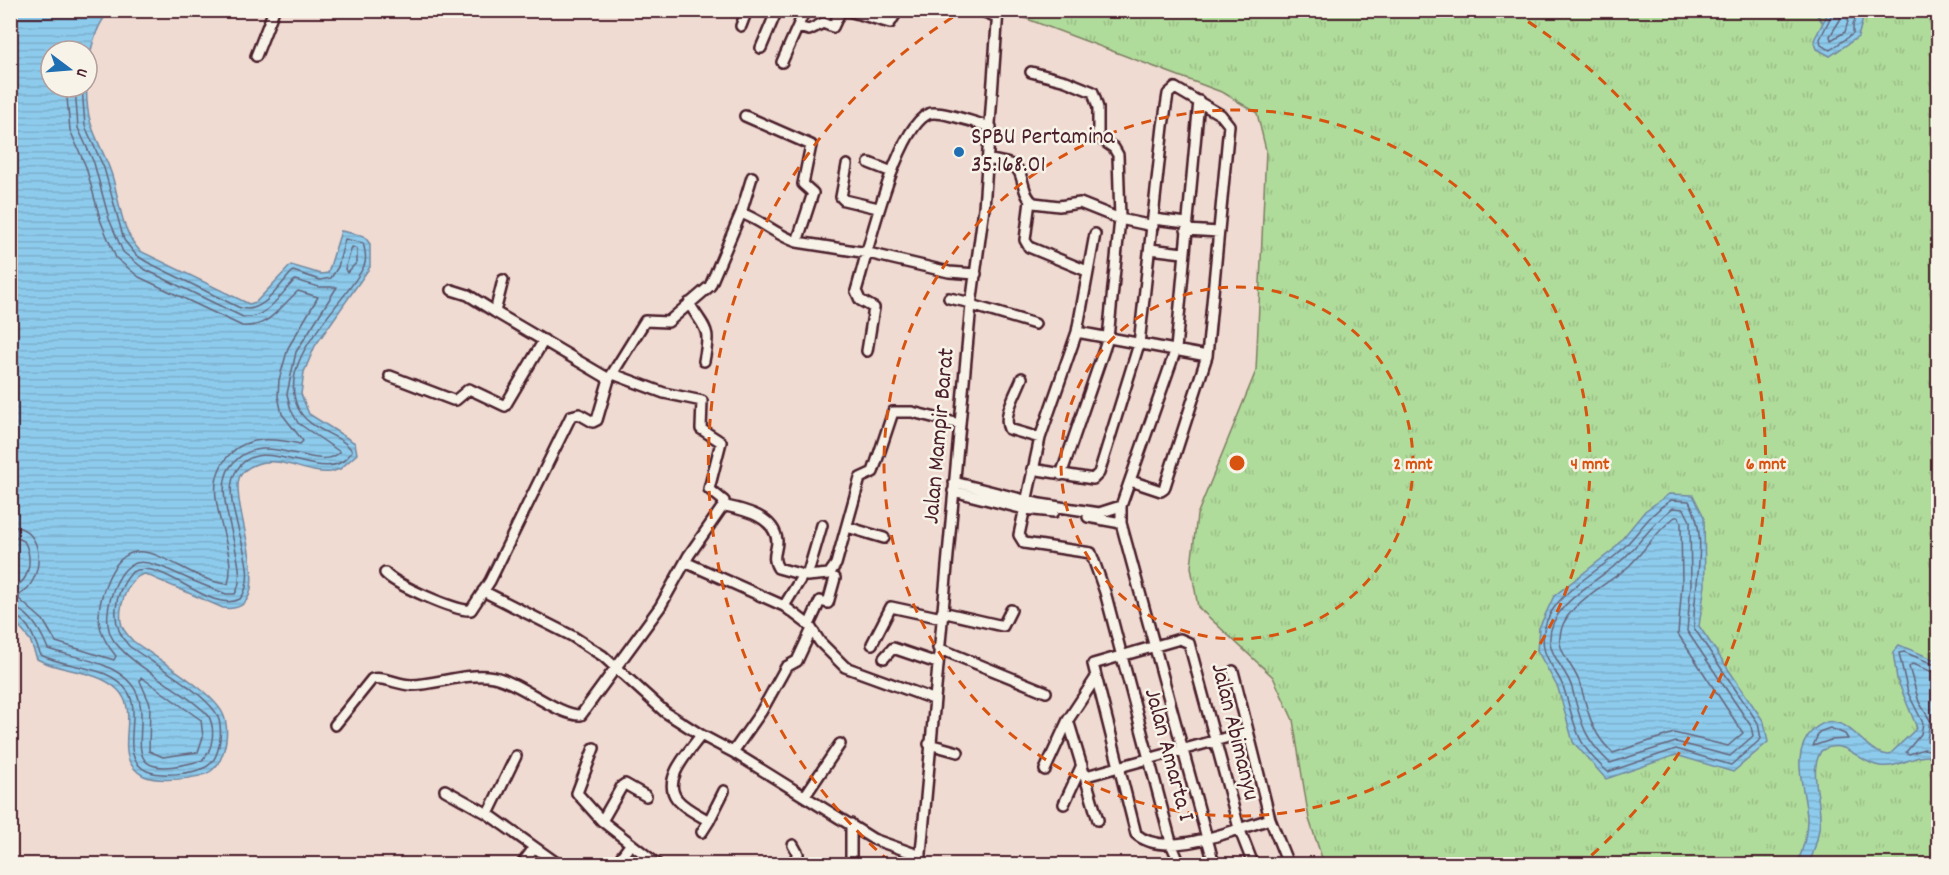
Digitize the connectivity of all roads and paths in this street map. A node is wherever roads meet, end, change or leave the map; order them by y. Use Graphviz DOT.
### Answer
graph roads {
  1 [pos="274,10"];
  2 [pos="747,10"];
  3 [pos="777,10"];
  4 [pos="805,10"];
  5 [pos="843,10"];
  6 [pos="898,10"];
  7 [pos="980,10"];
  8 [pos="997,14"];
  9 [pos="741,26"];
  10 [pos="798,27"];
  11 [pos="762,48"];
  12 [pos="256,56"];
  13 [pos="782,62"];
  14 [pos="1031,72"];
  15 [pos="1198,101"];
  16 [pos="745,116"];
  17 [pos="991,127"];
  18 [pos="987,159"];
  19 [pos="869,163"];
  20 [pos="847,165"];
  21 [pos="892,172"];
  22 [pos="752,177"];
  23 [pos="1030,201"];
  24 [pos="878,208"];
  25 [pos="741,213"];
  26 [pos="1120,219"];
  27 [pos="1153,223"];
  28 [pos="1186,227"];
  29 [pos="1219,232"];
  30 [pos="1095,234"];
  31 [pos="797,242"];
  32 [pos="1150,249"];
  33 [pos="868,253"];
  34 [pos="1183,253"];
  35 [pos="1087,271"];
  36 [pos="976,274"];
  37 [pos="504,280"];
  38 [pos="452,290"];
  39 [pos="949,298"];
  40 [pos="689,303"];
  41 [pos="971,304"];
  42 [pos="495,312"];
  43 [pos="1035,324"];
  44 [pos="1077,332"];
  45 [pos="1108,338"];
  46 [pos="544,340"];
  47 [pos="1139,344"];
  48 [pos="1176,349"];
  49 [pos="867,351"];
  50 [pos="1208,356"];
  51 [pos="704,362"];
  52 [pos="390,376"];
  53 [pos="611,377"];
  54 [pos="1023,378"];
  55 [pos="960,424"];
  56 [pos="1040,438"];
  57 [pos="1032,469"];
  58 [pos="1061,475"];
  59 [pos="1131,481"];
  60 [pos="954,486"];
  61 [pos="1025,505"];
  62 [pos="1121,506"];
  63 [pos="723,508"];
  64 [pos="1099,516"];
  65 [pos="1121,523"];
  66 [pos="822,525"];
  67 [pos="847,527"];
  68 [pos="884,538"];
  69 [pos="685,562"];
  70 [pos="385,573"];
  71 [pos="805,576"];
  72 [pos="835,578"];
  73 [pos="483,591"];
  74 [pos="784,606"];
  75 [pos="1011,610"];
  76 [pos="942,615"];
  77 [pos="810,628"];
  78 [pos="872,644"];
  79 [pos="1155,645"];
  80 [pos="938,648"];
  81 [pos="1121,655"];
  82 [pos="884,658"];
  83 [pos="937,663"];
  84 [pos="617,667"];
  85 [pos="1233,671"];
  86 [pos="1095,679"];
  87 [pos="1046,692"];
  88 [pos="933,699"];
  89 [pos="1068,720"];
  90 [pos="335,725"];
  91 [pos="1247,732"];
  92 [pos="701,735"];
  93 [pos="1214,740"];
  94 [pos="840,744"];
  95 [pos="929,744"];
  96 [pos="594,748"];
  97 [pos="1182,749"];
  98 [pos="734,752"];
  99 [pos="958,752"];
  100 [pos="516,756"];
  101 [pos="1150,758"];
  102 [pos="1082,765"];
  103 [pos="1118,767"];
  104 [pos="1045,770"];
  105 [pos="1086,776"];
  106 [pos="445,790"];
  107 [pos="724,791"];
  108 [pos="646,796"];
  109 [pos="805,796"];
  110 [pos="1064,804"];
  111 [pos="488,814"];
  112 [pos="1269,819"];
  113 [pos="1098,820"];
  114 [pos="602,821"];
  115 [pos="708,821"];
  116 [pos="851,824"];
  117 [pos="1239,828"];
  118 [pos="702,832"];
  119 [pos="1206,837"];
  120 [pos="630,845"];
  121 [pos="793,845"];
  122 [pos="1172,846"];
  123 [pos="534,848"];
  124 [pos="921,860"];
  125 [pos="522,864"];
  126 [pos="558,864"];
  127 [pos="616,864"];
  128 [pos="657,864"];
  129 [pos="792,864"];
  130 [pos="851,864"];
  131 [pos="1180,864"];
  132 [pos="1214,864"];
  133 [pos="1253,864"];
  134 [pos="1288,864"];
  1 -- 12 [label="street"];
  2 -- 9 [label="street"];
  3 -- 11 [label="street"];
  4 -- 10 [label="street"];
  5 -- 6 [label="street"];
  5 -- 10 [label="street"];
  7 -- 8 [label="street"];
  8 -- 17 [label="street, Jalan Mampir Barat"];
  10 -- 13 [label="street"];
  14 -- 26 [label="street"];
  15 -- 27 [label="street"];
  15 -- 28 [label="street"];
  15 -- 29 [label="street"];
  16 -- 31 [label="street"];
  17 -- 18 [label="street, Jalan Mampir Barat"];
  17 -- 21 [label="street"];
  18 -- 23 [label="street"];
  18 -- 36 [label="street, Jalan Mampir Barat"];
  19 -- 21 [label="street"];
  20 -- 24 [label="street"];
  21 -- 24 [label="street"];
  22 -- 25 [label="street"];
  23 -- 26 [label="street"];
  23 -- 35 [label="street"];
  24 -- 33 [label="street"];
  25 -- 31 [label="street"];
  25 -- 40 [label="street"];
  26 -- 27 [label="street"];
  26 -- 45 [label="street"];
  27 -- 28 [label="street"];
  27 -- 32 [label="street"];
  28 -- 29 [label="street"];
  28 -- 34 [label="street"];
  29 -- 50 [label="street"];
  30 -- 35 [label="street"];
  31 -- 33 [label="street"];
  32 -- 34 [label="street"];
  32 -- 47 [label="street"];
  33 -- 36 [label="street"];
  33 -- 49 [label="street"];
  34 -- 48 [label="street"];
  35 -- 44 [label="street"];
  36 -- 41 [label="street, Jalan Mampir Barat"];
  37 -- 42 [label="street"];
  38 -- 42 [label="street"];
  39 -- 41 [label="street"];
  40 -- 51 [label="street"];
  40 -- 53 [label="street"];
  41 -- 43 [label="street"];
  41 -- 55 [label="street, Jalan Mampir Barat"];
  42 -- 46 [label="street"];
  44 -- 45 [label="street"];
  44 -- 56 [label="street"];
  45 -- 47 [label="street"];
  45 -- 58 [label="street"];
  46 -- 52 [label="street"];
  46 -- 53 [label="street"];
  47 -- 48 [label="street"];
  47 -- 58 [label="street"];
  48 -- 50 [label="street"];
  48 -- 59 [label="street"];
  50 -- 59 [label="street"];
  53 -- 63 [label="street"];
  53 -- 73 [label="street"];
  54 -- 56 [label="street"];
  55 -- 60 [label="street, Jalan Mampir Barat"];
  55 -- 67 [label="street"];
  56 -- 57 [label="street"];
  57 -- 58 [label="street"];
  57 -- 61 [label="street"];
  59 -- 62 [label="street"];
  60 -- 61 [label="street"];
  60 -- 76 [label="street, Jalan Mampir Barat"];
  61 -- 64 [label="street"];
  61 -- 81 [label="street, Jalan Amarta I"];
  62 -- 64 [label="street"];
  62 -- 65 [label="street"];
  63 -- 69 [label="street"];
  63 -- 71 [label="street"];
  64 -- 65 [label="street"];
  65 -- 79 [label="street"];
  66 -- 71 [label="street"];
  67 -- 68 [label="street"];
  67 -- 71 [label="street"];
  69 -- 74 [label="street"];
  69 -- 84 [label="street"];
  70 -- 73 [label="street"];
  71 -- 74 [label="street"];
  72 -- 77 [label="street"];
  73 -- 84 [label="street"];
  74 -- 77 [label="street"];
  75 -- 76 [label="street"];
  76 -- 78 [label="street"];
  76 -- 80 [label="street, Jalan Mampir Barat"];
  77 -- 88 [label="street"];
  77 -- 98 [label="street"];
  79 -- 81 [label="street"];
  79 -- 93 [label="street, Jalan Abimanyu"];
  79 -- 97 [label="street"];
  80 -- 83 [label="street, Jalan Mampir Barat"];
  80 -- 87 [label="street"];
  81 -- 86 [label="street"];
  81 -- 101 [label="street, Jalan Amarta I"];
  82 -- 83 [label="street"];
  83 -- 88 [label="street, Jalan Mampir Barat"];
  84 -- 90 [label="street"];
  84 -- 92 [label="street"];
  85 -- 91 [label="street"];
  86 -- 89 [label="street"];
  86 -- 103 [label="street"];
  88 -- 95 [label="street, Jalan Mampir Barat"];
  89 -- 102 [label="street"];
  89 -- 104 [label="street"];
  91 -- 93 [label="street"];
  91 -- 112 [label="street"];
  92 -- 98 [label="street"];
  92 -- 115 [label="street"];
  93 -- 97 [label="street"];
  93 -- 117 [label="street, Jalan Abimanyu"];
  94 -- 109 [label="street"];
  95 -- 99 [label="street"];
  95 -- 124 [label="street, Jalan Mampir Barat"];
  96 -- 114 [label="street"];
  97 -- 101 [label="street"];
  97 -- 119 [label="street"];
  98 -- 109 [label="street"];
  100 -- 111 [label="street"];
  101 -- 103 [label="street"];
  101 -- 122 [label="street, Jalan Amarta I"];
  102 -- 105 [label="street"];
  102 -- 110 [label="street"];
  103 -- 105 [label="street"];
  103 -- 122 [label="street"];
  105 -- 113 [label="street"];
  106 -- 111 [label="street"];
  107 -- 115 [label="street"];
  108 -- 114 [label="street"];
  109 -- 116 [label="street"];
  111 -- 123 [label="street"];
  112 -- 117 [label="street"];
  112 -- 134 [label="street"];
  114 -- 120 [label="street"];
  115 -- 118 [label="street"];
  116 -- 124 [label="street"];
  116 -- 130 [label="street"];
  117 -- 119 [label="street"];
  117 -- 133 [label="street, Jalan Abimanyu"];
  119 -- 122 [label="street"];
  119 -- 132 [label="street"];
  120 -- 127 [label="street"];
  120 -- 128 [label="street"];
  121 -- 129 [label="street"];
  122 -- 131 [label="street, Jalan Amarta I"];
  123 -- 125 [label="street"];
  123 -- 126 [label="street"];
}
